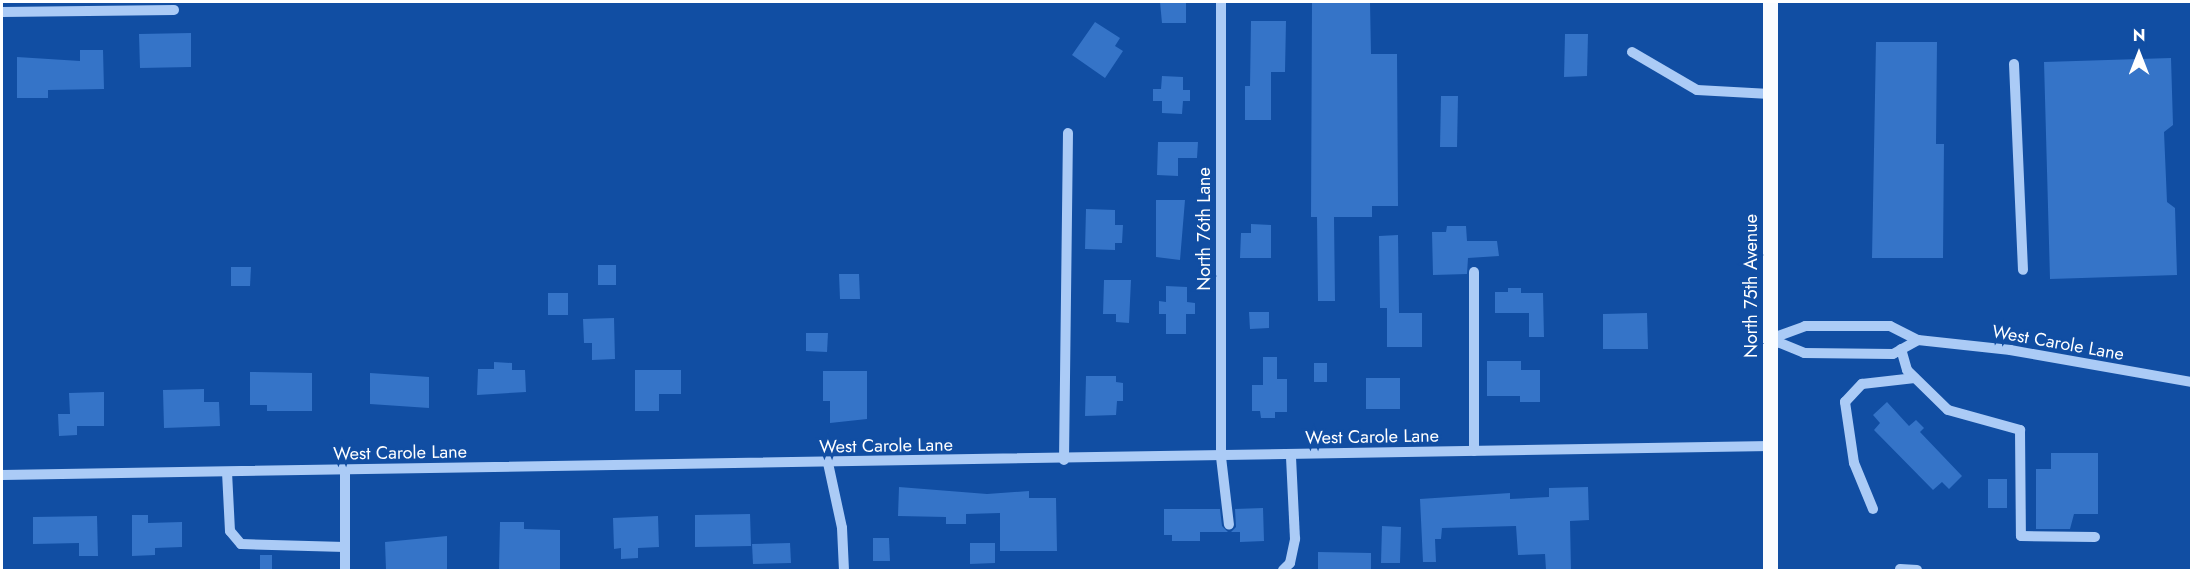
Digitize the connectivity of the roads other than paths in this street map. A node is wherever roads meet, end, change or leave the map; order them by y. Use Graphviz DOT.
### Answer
graph roads {
  1 [pos="1221,2"];
  2 [pos="1770,2"];
  3 [pos="174,10"];
  4 [pos="2,12"];
  5 [pos="1632,52"];
  6 [pos="2014,63"];
  7 [pos="1770,94"];
  8 [pos="1068,133"];
  9 [pos="2023,270"];
  10 [pos="1474,272"];
  11 [pos="1770,339"];
  12 [pos="1918,340"];
  13 [pos="1901,350"];
  14 [pos="1915,378"];
  15 [pos="2192,382"];
  16 [pos="1771,446"];
  17 [pos="1474,451"];
  18 [pos="1291,456"];
  19 [pos="1221,458"];
  20 [pos="1064,460"];
  21 [pos="828,463"];
  22 [pos="345,471"];
  23 [pos="226,472"];
  24 [pos="2,475"];
  25 [pos="1873,509"];
  26 [pos="1229,525"];
  27 [pos="2095,537"];
  28 [pos="345,547"];
  29 [pos="1900,569"];
  30 [pos="345,570"];
  31 [pos="844,570"];
  32 [pos="1283,570"];
  33 [pos="1770,570"];
  34 [pos="1917,570"];
  1 -- 19 [label="street, North 76th Lane"];
  2 -- 7 [label="main road, North 75th Avenue"];
  3 -- 4 [label="street"];
  5 -- 7 [label="street"];
  6 -- 9 [label="street"];
  7 -- 11 [label="main road, North 75th Avenue"];
  8 -- 20 [label="street"];
  10 -- 17 [label="street"];
  11 -- 12 [label="street, West Carole Lane"];
  11 -- 13 [label="street"];
  11 -- 16 [label="main road, North 75th Avenue"];
  12 -- 13 [label="street"];
  12 -- 15 [label="street, West Carole Lane"];
  13 -- 14 [label="street"];
  14 -- 25 [label="street"];
  14 -- 27 [label="street"];
  16 -- 17 [label="street, West Carole Lane"];
  16 -- 33 [label="main road, North 75th Avenue"];
  17 -- 18 [label="street, West Carole Lane"];
  18 -- 19 [label="street, West Carole Lane"];
  18 -- 32 [label="street"];
  19 -- 20 [label="street, West Carole Lane"];
  19 -- 26 [label="street, North 76th Lane"];
  20 -- 21 [label="street, West Carole Lane"];
  21 -- 22 [label="street, West Carole Lane"];
  21 -- 31 [label="street"];
  22 -- 23 [label="street, West Carole Lane"];
  22 -- 28 [label="street"];
  23 -- 24 [label="street, West Carole Lane"];
  23 -- 28 [label="street"];
  28 -- 30 [label="street"];
  29 -- 34 [label="street"];
}
